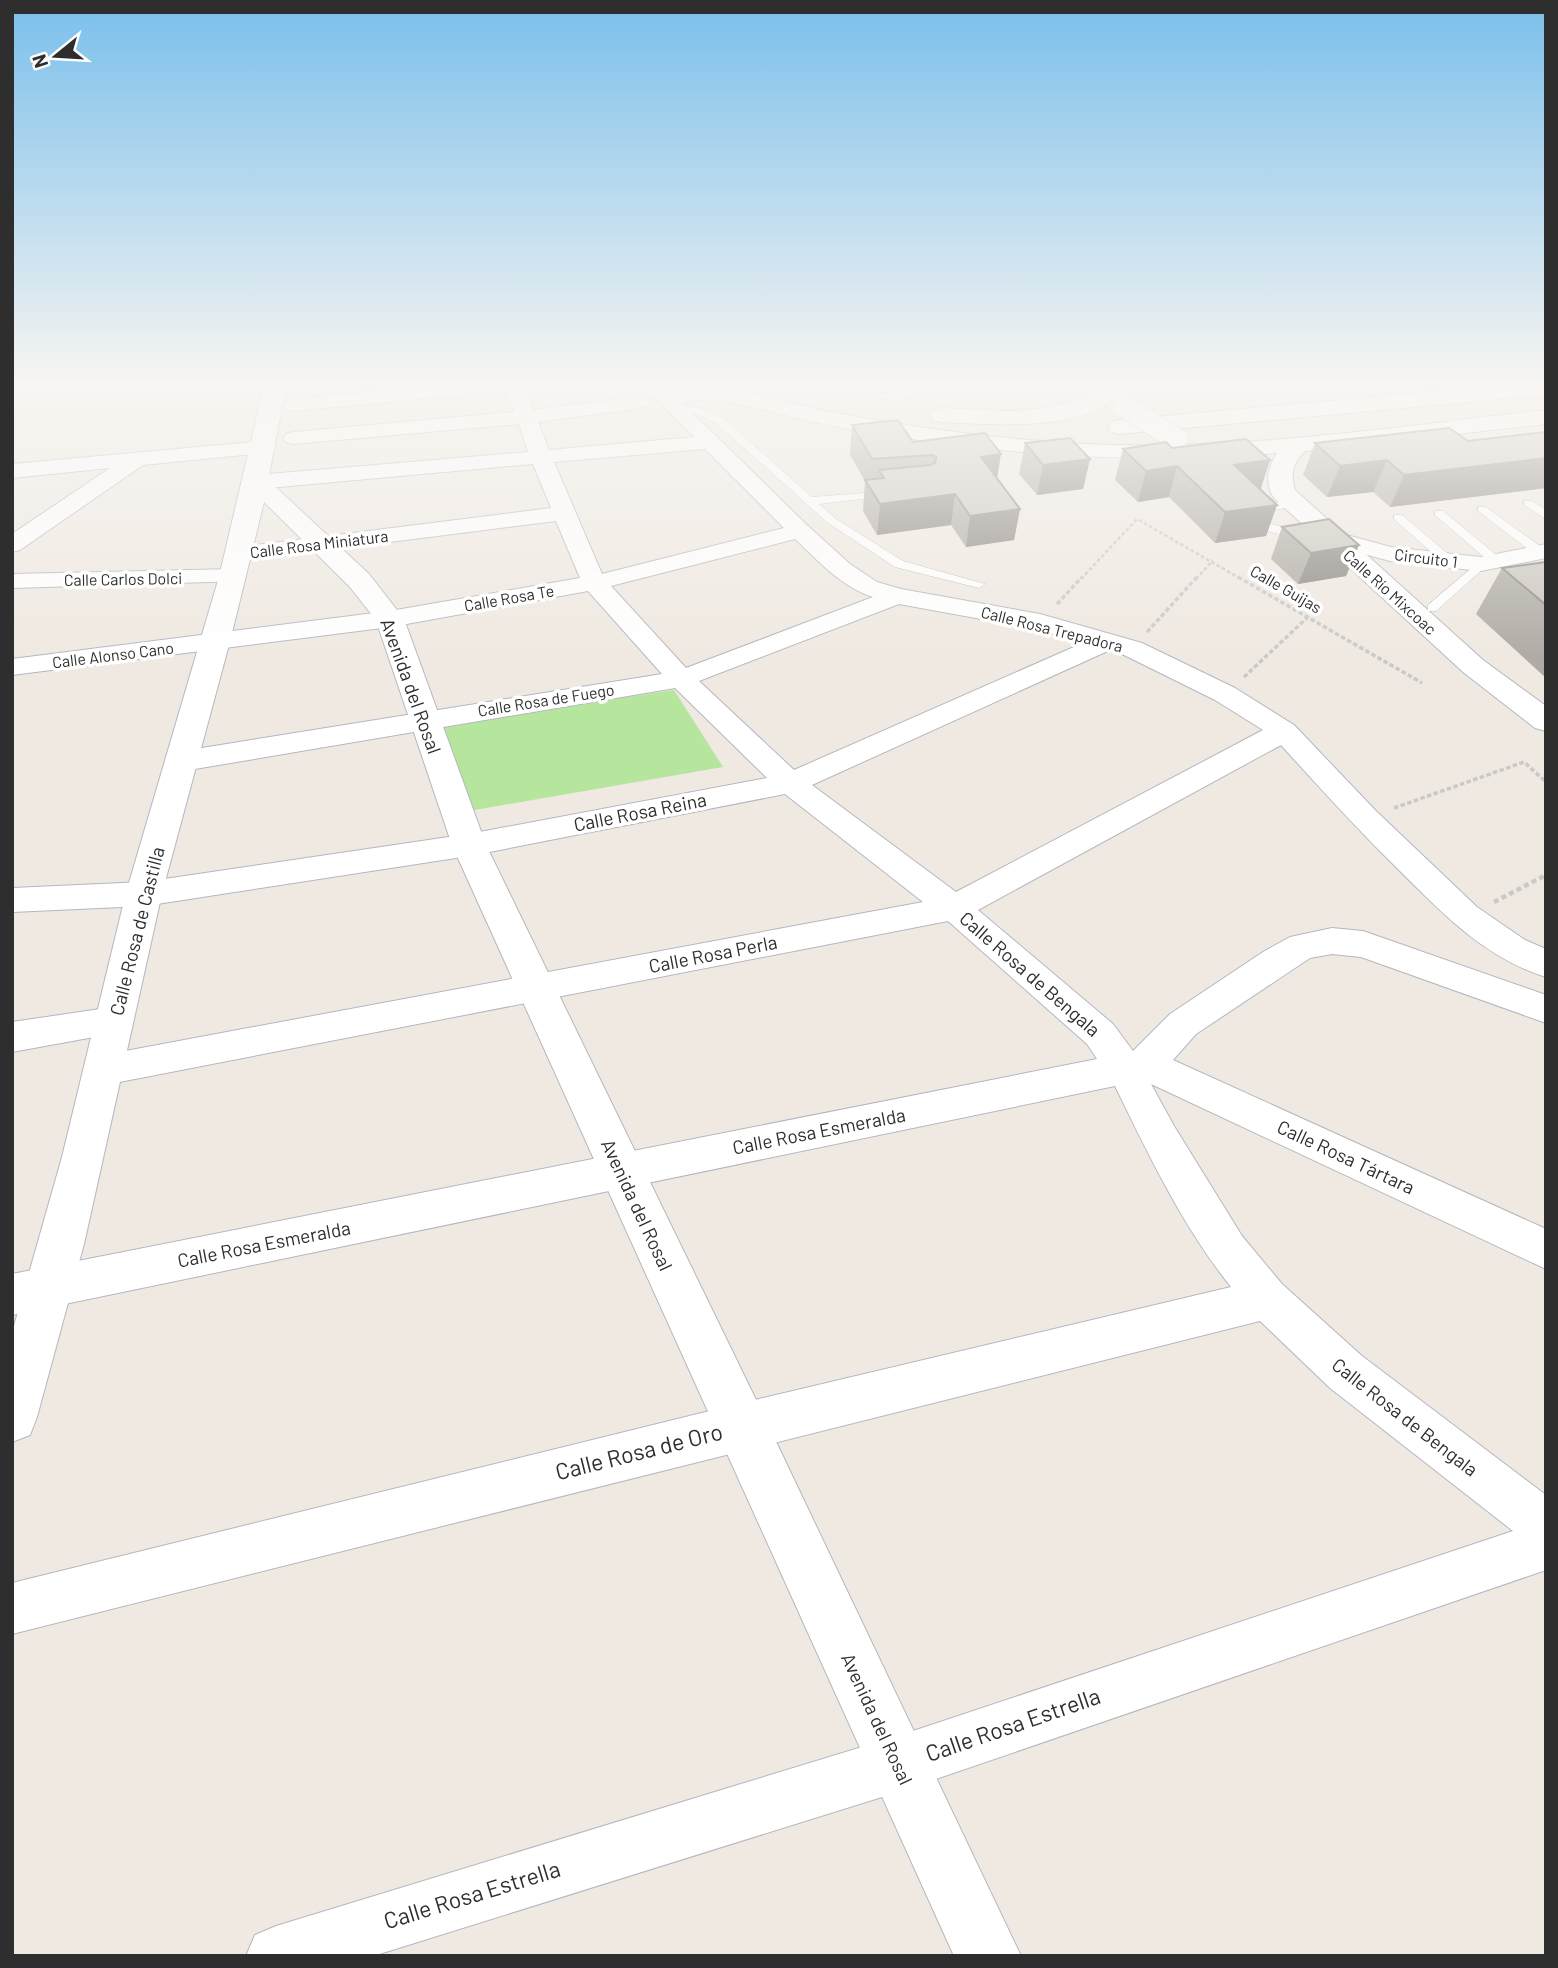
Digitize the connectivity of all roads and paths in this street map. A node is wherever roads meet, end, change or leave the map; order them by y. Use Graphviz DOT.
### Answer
graph roads {
  1 [pos="109,478"];
  2 [pos="258,478"];
  3 [pos="270,478"];
  4 [pos="550,478"];
  5 [pos="748,478"];
  6 [pos="785,478"];
  7 [pos="1281,478"];
  8 [pos="900,492"];
  9 [pos="811,501"];
  10 [pos="1292,503"];
  11 [pos="1528,503"];
  12 [pos="1482,509"];
  13 [pos="565,513"];
  14 [pos="1439,513"];
  15 [pos="1546,516"];
  16 [pos="1398,517"];
  17 [pos="800,531"];
  18 [pos="1325,532"];
  19 [pos="318,544"];
  20 [pos="12,545"];
  21 [pos="1543,552"];
  22 [pos="1213,560"];
  23 [pos="1450,562"];
  24 [pos="1488,562"];
  25 [pos="237,565"];
  26 [pos="12,581"];
  27 [pos="594,583"];
  28 [pos="979,584"];
  29 [pos="897,596"];
  30 [pos="1432,608"];
  31 [pos="1310,616"];
  32 [pos="390,619"];
  33 [pos="1040,622"];
  34 [pos="214,643"];
  35 [pos="1121,645"];
  36 [pos="12,667"];
  37 [pos="681,679"];
  38 [pos="1422,683"];
  39 [pos="1225,694"];
  40 [pos="423,719"];
  41 [pos="1546,722"];
  42 [pos="1284,731"];
  43 [pos="183,761"];
  44 [pos="1546,782"];
  45 [pos="790,783"];
  46 [pos="1365,818"];
  47 [pos="469,845"];
  48 [pos="1546,875"];
  49 [pos="144,894"];
  50 [pos="12,900"];
  51 [pos="954,908"];
  52 [pos="1465,916"];
  53 [pos="1546,964"];
  54 [pos="535,988"];
  55 [pos="1546,1009"];
  56 [pos="114,1021"];
  57 [pos="12,1037"];
  58 [pos="1135,1067"];
  59 [pos="104,1070"];
  60 [pos="621,1172"];
  61 [pos="1546,1250"];
  62 [pos="31,1291"];
  63 [pos="1267,1300"];
  64 [pos="12,1417"];
  65 [pos="742,1426"];
  66 [pos="1546,1526"];
  67 [pos="1546,1545"];
  68 [pos="12,1609"];
  69 [pos="898,1764"];
  70 [pos="276,1956"];
  71 [pos="988,1956"];
  1 -- 20 [label="street"];
  2 -- 25 [label="street, Calle Rosa de Castilla"];
  3 -- 19 [label="street, Avenida del Rosal"];
  4 -- 13 [label="street, Calle Rosa de Bengala"];
  5 -- 17 [label="street, Calle Rosa Trepadora"];
  6 -- 9 [label="lane"];
  7 -- 10 [label="street, Calle Río Mixcoac"];
  8 -- 9 [label="lane"];
  9 -- 28 [label="lane"];
  10 -- 18 [label="street, Calle Río Mixcoac"];
  10 -- 18 [label="lane"];
  11 -- 15 [label="lane"];
  12 -- 21 [label="lane"];
  13 -- 19 [label="street, Calle Rosa Miniatura"];
  13 -- 27 [label="street, Calle Rosa de Bengala"];
  14 -- 24 [label="lane"];
  16 -- 23 [label="lane"];
  17 -- 27 [label="street, Calle Rosa Te"];
  17 -- 29 [label="street, Calle Rosa Trepadora"];
  18 -- 23 [label="street, Circuito 1"];
  18 -- 41 [label="street, Calle Río Mixcoac"];
  19 -- 25 [label="street, Calle Rosa Miniatura"];
  19 -- 32 [label="street, Avenida del Rosal"];
  21 -- 24 [label="street, Circuito 1"];
  22 -- 31 [label="path, Calle Guijas"];
  22 -- 33 [label="path, Calle Guijas"];
  22 -- 35 [label="path"];
  23 -- 24 [label="street, Circuito 1"];
  24 -- 30 [label="lane, Circuito 1"];
  25 -- 26 [label="street, Calle Carlos Dolci"];
  25 -- 34 [label="street, Calle Rosa de Castilla"];
  27 -- 32 [label="street, Calle Rosa Te"];
  27 -- 37 [label="street, Calle Rosa de Bengala"];
  29 -- 33 [label="street, Calle Rosa Trepadora"];
  29 -- 37 [label="street, Calle Rosa de Fuego"];
  31 -- 38 [label="path, Calle Guijas"];
  31 -- 39 [label="path"];
  32 -- 34 [label="street, Calle Rosa Te"];
  32 -- 40 [label="street, Avenida del Rosal"];
  33 -- 35 [label="street, Calle Rosa Trepadora"];
  34 -- 36 [label="street, Calle Alonso Cano"];
  34 -- 43 [label="street, Calle Rosa de Castilla"];
  35 -- 39 [label="street, Calle Rosa Trepadora"];
  35 -- 45 [label="street, Calle Rosa Reina"];
  37 -- 40 [label="street, Calle Rosa de Fuego"];
  37 -- 45 [label="street, Calle Rosa de Bengala"];
  39 -- 42 [label="street, Calle Rosa Trepadora"];
  40 -- 43 [label="street, Calle Rosa de Fuego"];
  40 -- 47 [label="street, Avenida del Rosal"];
  42 -- 46 [label="street, Calle Rosa Trepadora"];
  42 -- 51 [label="street, Calle Rosa Perla"];
  43 -- 49 [label="street, Calle Rosa de Castilla"];
  44 -- 46 [label="path"];
  45 -- 47 [label="street, Calle Rosa Reina"];
  45 -- 51 [label="street, Calle Rosa de Bengala"];
  46 -- 52 [label="street, Calle Rosa Trepadora"];
  47 -- 49 [label="street, Calle Rosa Reina"];
  47 -- 54 [label="street, Avenida del Rosal"];
  48 -- 52 [label="path"];
  49 -- 50 [label="street, Calle Rosa Reina"];
  49 -- 56 [label="street, Calle Rosa de Castilla"];
  51 -- 54 [label="street, Calle Rosa Perla"];
  51 -- 58 [label="street, Calle Rosa de Bengala"];
  52 -- 53 [label="street, Calle Rosa Trepadora"];
  54 -- 59 [label="street, Calle Rosa Perla"];
  54 -- 60 [label="street, Avenida del Rosal"];
  55 -- 58 [label="street"];
  56 -- 57 [label="street"];
  56 -- 59 [label="street, Calle Rosa de Castilla"];
  58 -- 60 [label="street, Calle Rosa Esmeralda"];
  58 -- 61 [label="street, Calle Rosa Tártara"];
  58 -- 63 [label="street, Calle Rosa de Bengala"];
  59 -- 62 [label="street, Calle Rosa de Castilla"];
  60 -- 62 [label="street, Calle Rosa Esmeralda"];
  60 -- 65 [label="street, Avenida del Rosal"];
  62 -- 64 [label="street, Calle Rosa de Castilla"];
  63 -- 65 [label="street, Calle Rosa de Oro"];
  63 -- 66 [label="street, Calle Rosa de Bengala"];
  65 -- 68 [label="street, Calle Rosa de Oro"];
  65 -- 69 [label="street, Avenida del Rosal"];
  67 -- 69 [label="street, Calle Rosa Estrella"];
  69 -- 70 [label="street, Calle Rosa Estrella"];
  69 -- 71 [label="street, Avenida del Rosal"];
}
